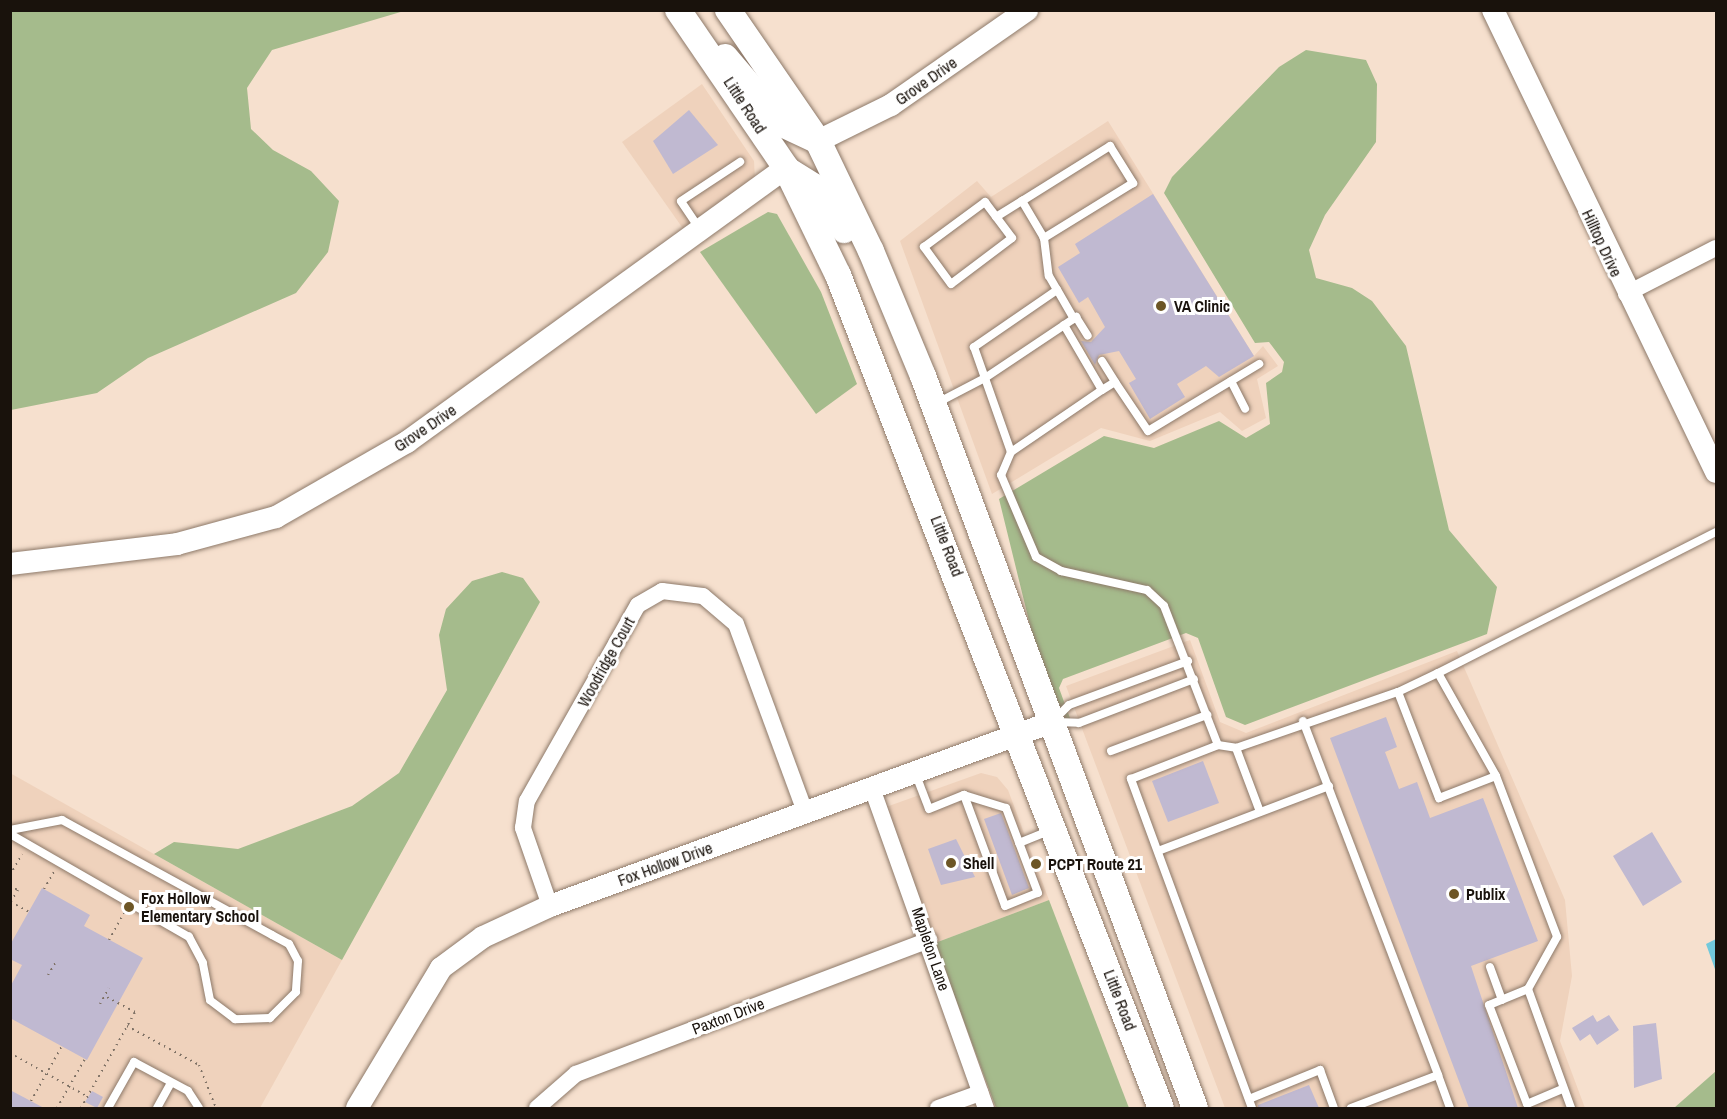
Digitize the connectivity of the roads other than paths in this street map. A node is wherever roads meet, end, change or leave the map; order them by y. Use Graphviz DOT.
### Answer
graph roads {
  1 [pos="678,10"];
  2 [pos="728,10"];
  3 [pos="1027,10"];
  4 [pos="1493,10"];
  5 [pos="697,33"];
  6 [pos="818,141"];
  7 [pos="740,162"];
  8 [pos="786,168"];
  9 [pos="1022,201"];
  10 [pos="996,217"];
  11 [pos="701,231"];
  12 [pos="1044,238"];
  13 [pos="1716,248"];
  14 [pos="1057,290"];
  15 [pos="1626,294"];
  16 [pos="898,314"];
  17 [pos="1075,318"];
  18 [pos="1064,325"];
  19 [pos="1088,336"];
  20 [pos="1102,361"];
  21 [pos="1259,364"];
  22 [pos="985,378"];
  23 [pos="1231,381"];
  24 [pos="1115,382"];
  25 [pos="1102,390"];
  26 [pos="934,404"];
  27 [pos="1245,409"];
  28 [pos="1011,452"];
  29 [pos="1716,472"];
  30 [pos="1716,532"];
  31 [pos="10,564"];
  32 [pos="1188,661"];
  33 [pos="1438,673"];
  34 [pos="1194,679"];
  35 [pos="1398,692"];
  36 [pos="1207,715"];
  37 [pos="1303,721"];
  38 [pos="1052,722"];
  39 [pos="1021,736"];
  40 [pos="1218,745"];
  41 [pos="1236,748"];
  42 [pos="1111,751"];
  43 [pos="916,775"];
  44 [pos="1496,776"];
  45 [pos="1329,786"];
  46 [pos="873,790"];
  47 [pos="964,795"];
  48 [pos="805,812"];
  49 [pos="1260,812"];
  50 [pos="1056,829"];
  51 [pos="10,832"];
  52 [pos="1019,843"];
  53 [pos="1158,851"];
  54 [pos="550,906"];
  55 [pos="930,940"];
  56 [pos="1490,966"];
  57 [pos="1528,989"];
  58 [pos="1502,1000"];
  59 [pos="1438,1075"];
  60 [pos="171,1083"];
  61 [pos="1563,1089"];
  62 [pos="1249,1099"];
  63 [pos="983,1101"];
  64 [pos="1536,1105"];
  65 [pos="108,1108"];
  66 [pos="157,1108"];
  67 [pos="199,1108"];
  68 [pos="357,1108"];
  69 [pos="537,1108"];
  70 [pos="938,1108"];
  71 [pos="1161,1108"];
  72 [pos="1195,1108"];
  73 [pos="1252,1108"];
  74 [pos="1334,1108"];
  75 [pos="1351,1108"];
  76 [pos="1450,1108"];
  77 [pos="1571,1108"];
  1 -- 5 [label="main road, Little Road"];
  2 -- 6 [label="main road, Little Road"];
  3 -- 6 [label="street, Grove Drive"];
  4 -- 15 [label="street, Hilltop Drive"];
  5 -- 6 [label="main road"];
  5 -- 8 [label="main road, Little Road"];
  6 -- 16 [label="main road, Little Road"];
  7 -- 11 [label="lane"];
  8 -- 11 [label="street, Grove Drive"];
  8 -- 16 [label="main road"];
  8 -- 39 [label="main road, Little Road"];
  9 -- 10 [label="lane"];
  9 -- 12 [label="lane"];
  9 -- 12 [label="lane"];
  10 -- 10 [label="lane"];
  11 -- 31 [label="street, Grove Drive"];
  12 -- 14 [label="lane"];
  13 -- 15 [label="street"];
  14 -- 17 [label="lane"];
  14 -- 22 [label="lane"];
  15 -- 29 [label="street, Hilltop Drive"];
  16 -- 26 [label="main road, Little Road"];
  17 -- 18 [label="lane"];
  17 -- 19 [label="lane"];
  18 -- 22 [label="lane"];
  18 -- 25 [label="lane"];
  20 -- 24 [label="lane"];
  21 -- 23 [label="lane"];
  22 -- 26 [label="lane"];
  22 -- 28 [label="lane"];
  23 -- 24 [label="lane"];
  23 -- 27 [label="lane"];
  24 -- 25 [label="lane"];
  25 -- 28 [label="lane"];
  26 -- 38 [label="main road, Little Road"];
  28 -- 32 [label="lane"];
  30 -- 33 [label="lane"];
  32 -- 34 [label="lane"];
  32 -- 38 [label="lane"];
  33 -- 35 [label="lane"];
  33 -- 44 [label="lane"];
  34 -- 36 [label="lane"];
  34 -- 38 [label="lane"];
  35 -- 37 [label="lane"];
  35 -- 44 [label="lane"];
  36 -- 40 [label="lane"];
  36 -- 42 [label="lane"];
  37 -- 41 [label="lane"];
  37 -- 45 [label="lane"];
  38 -- 39 [label="street, Fox Hollow Drive"];
  38 -- 72 [label="main road, Little Road"];
  39 -- 43 [label="street, Fox Hollow Drive"];
  39 -- 50 [label="main road, Little Road"];
  40 -- 41 [label="lane"];
  40 -- 53 [label="lane"];
  41 -- 49 [label="lane"];
  43 -- 46 [label="street, Fox Hollow Drive"];
  43 -- 47 [label="lane"];
  44 -- 57 [label="lane"];
  45 -- 49 [label="lane"];
  45 -- 59 [label="lane"];
  46 -- 48 [label="street, Fox Hollow Drive"];
  46 -- 55 [label="street, Mapleton Lane"];
  47 -- 52 [label="lane"];
  47 -- 52 [label="lane"];
  48 -- 54 [label="street, Fox Hollow Drive"];
  48 -- 54 [label="street, Woodridge Court"];
  49 -- 53 [label="lane"];
  50 -- 52 [label="lane"];
  50 -- 71 [label="main road, Little Road"];
  51 -- 51 [label="lane"];
  53 -- 62 [label="lane"];
  54 -- 68 [label="street, Fox Hollow Drive"];
  55 -- 63 [label="street, Mapleton Lane"];
  55 -- 69 [label="street, Paxton Drive"];
  56 -- 58 [label="lane"];
  57 -- 58 [label="lane"];
  57 -- 61 [label="lane"];
  58 -- 64 [label="lane"];
  59 -- 75 [label="lane"];
  59 -- 76 [label="lane"];
  60 -- 65 [label="lane"];
  60 -- 66 [label="lane"];
  60 -- 67 [label="lane"];
  61 -- 64 [label="lane"];
  61 -- 77 [label="lane"];
  62 -- 73 [label="lane"];
  62 -- 74 [label="lane"];
  63 -- 70 [label="street"];
}
